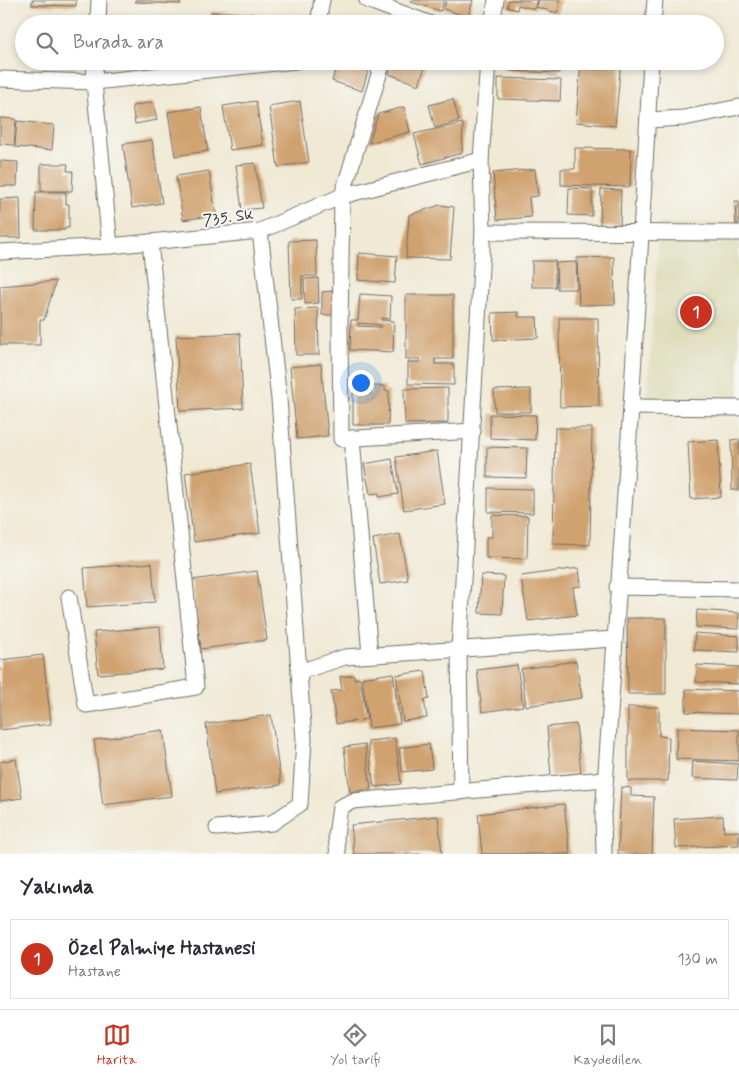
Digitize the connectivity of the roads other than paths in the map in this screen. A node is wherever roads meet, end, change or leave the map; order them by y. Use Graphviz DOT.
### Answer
graph roads {
  1 [pos="99,0"];
  2 [pos="322,0"];
  3 [pos="367,0"];
  4 [pos="496,0"];
  5 [pos="655,0"];
  6 [pos="398,12"];
  7 [pos="98,15"];
  8 [pos="320,15"];
  9 [pos="494,15"];
  10 [pos="654,15"];
  11 [pos="95,70"];
  12 [pos="209,70"];
  13 [pos="380,70"];
  14 [pos="487,70"];
  15 [pos="651,70"];
  16 [pos="0,79"];
  17 [pos="94,82"];
  18 [pos="739,107"];
  19 [pos="648,120"];
  20 [pos="481,160"];
  21 [pos="342,196"];
  22 [pos="260,230"];
  23 [pos="483,232"];
  24 [pos="739,233"];
  25 [pos="641,234"];
  26 [pos="150,242"];
  27 [pos="110,246"];
  28 [pos="0,252"];
  29 [pos="631,407"];
  30 [pos="739,408"];
  31 [pos="473,431"];
  32 [pos="352,438"];
  33 [pos="617,587"];
  34 [pos="739,589"];
  35 [pos="69,597"];
  36 [pos="614,639"];
  37 [pos="459,650"];
  38 [pos="370,655"];
  39 [pos="299,672"];
  40 [pos="605,779"];
  41 [pos="460,792"];
  42 [pos="217,828"];
  43 [pos="338,854"];
  44 [pos="604,854"];
  1 -- 7 [label="street"];
  2 -- 8 [label="street"];
  3 -- 6 [label="street"];
  4 -- 9 [label="street"];
  5 -- 10 [label="street"];
  11 -- 17 [label="street"];
  12 -- 17 [label="street"];
  13 -- 21 [label="street"];
  14 -- 20 [label="street"];
  15 -- 19 [label="street"];
  16 -- 17 [label="street"];
  17 -- 27 [label="street"];
  18 -- 19 [label="street"];
  19 -- 25 [label="street"];
  20 -- 21 [label="street, 735. Sk"];
  20 -- 23 [label="street"];
  21 -- 22 [label="street, 735. Sk"];
  21 -- 32 [label="street"];
  22 -- 26 [label="street, 735. Sk"];
  22 -- 39 [label="street"];
  23 -- 25 [label="street"];
  23 -- 31 [label="street"];
  24 -- 25 [label="street"];
  25 -- 29 [label="street"];
  26 -- 27 [label="street, 735. Sk"];
  26 -- 35 [label="street"];
  27 -- 28 [label="street, 735. Sk"];
  29 -- 30 [label="street"];
  29 -- 33 [label="street"];
  31 -- 32 [label="street"];
  31 -- 37 [label="street"];
  32 -- 38 [label="street"];
  33 -- 34 [label="street"];
  33 -- 36 [label="street"];
  36 -- 37 [label="street"];
  36 -- 40 [label="street"];
  37 -- 38 [label="street"];
  37 -- 41 [label="street"];
  38 -- 39 [label="street"];
  39 -- 42 [label="street"];
  40 -- 41 [label="street"];
  40 -- 44 [label="street"];
  41 -- 43 [label="street"];
}
